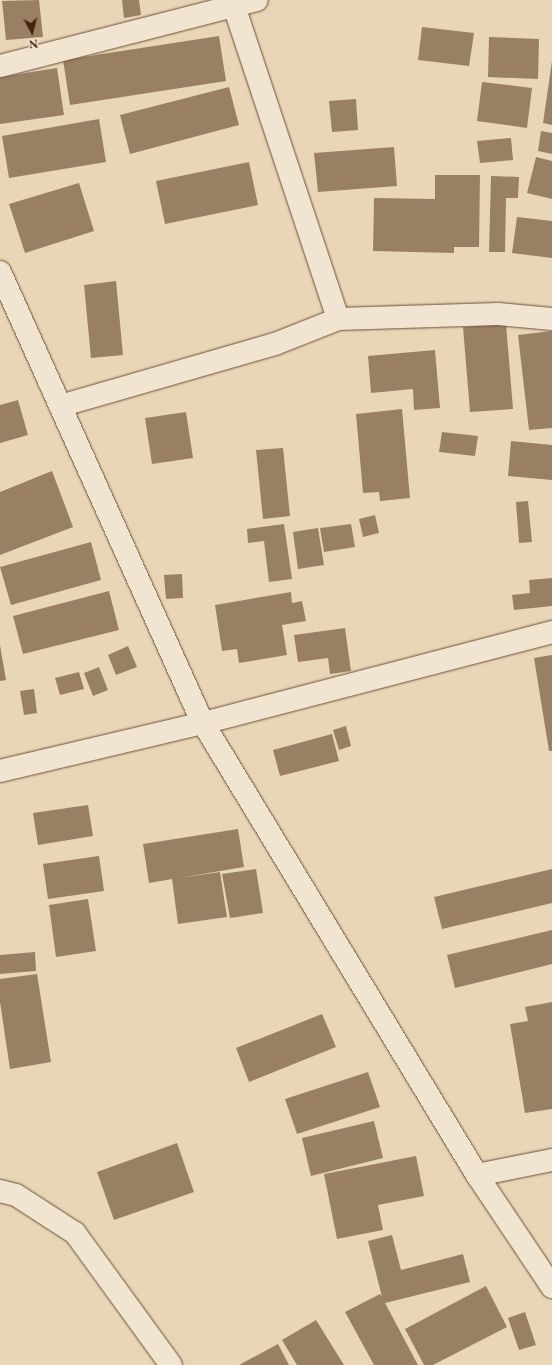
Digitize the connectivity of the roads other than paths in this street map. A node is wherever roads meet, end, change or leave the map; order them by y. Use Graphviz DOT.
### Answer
graph roads {
  1 [pos="257,0"];
  2 [pos="232,3"];
  3 [pos="0,66"];
  4 [pos="0,272"];
  5 [pos="338,319"];
  6 [pos="552,319"];
  7 [pos="60,406"];
  8 [pos="552,632"];
  9 [pos="202,723"];
  10 [pos="0,771"];
  11 [pos="552,1160"];
  12 [pos="477,1175"];
  13 [pos="0,1191"];
  14 [pos="552,1287"];
  15 [pos="171,1365"];
  1 -- 2 [label="street"];
  2 -- 3 [label="street"];
  2 -- 5 [label="street"];
  4 -- 7 [label="street"];
  5 -- 6 [label="street"];
  5 -- 7 [label="street"];
  7 -- 9 [label="street"];
  8 -- 9 [label="street"];
  9 -- 10 [label="street"];
  9 -- 12 [label="street"];
  11 -- 12 [label="street"];
  12 -- 14 [label="street"];
  13 -- 15 [label="street"];
}
